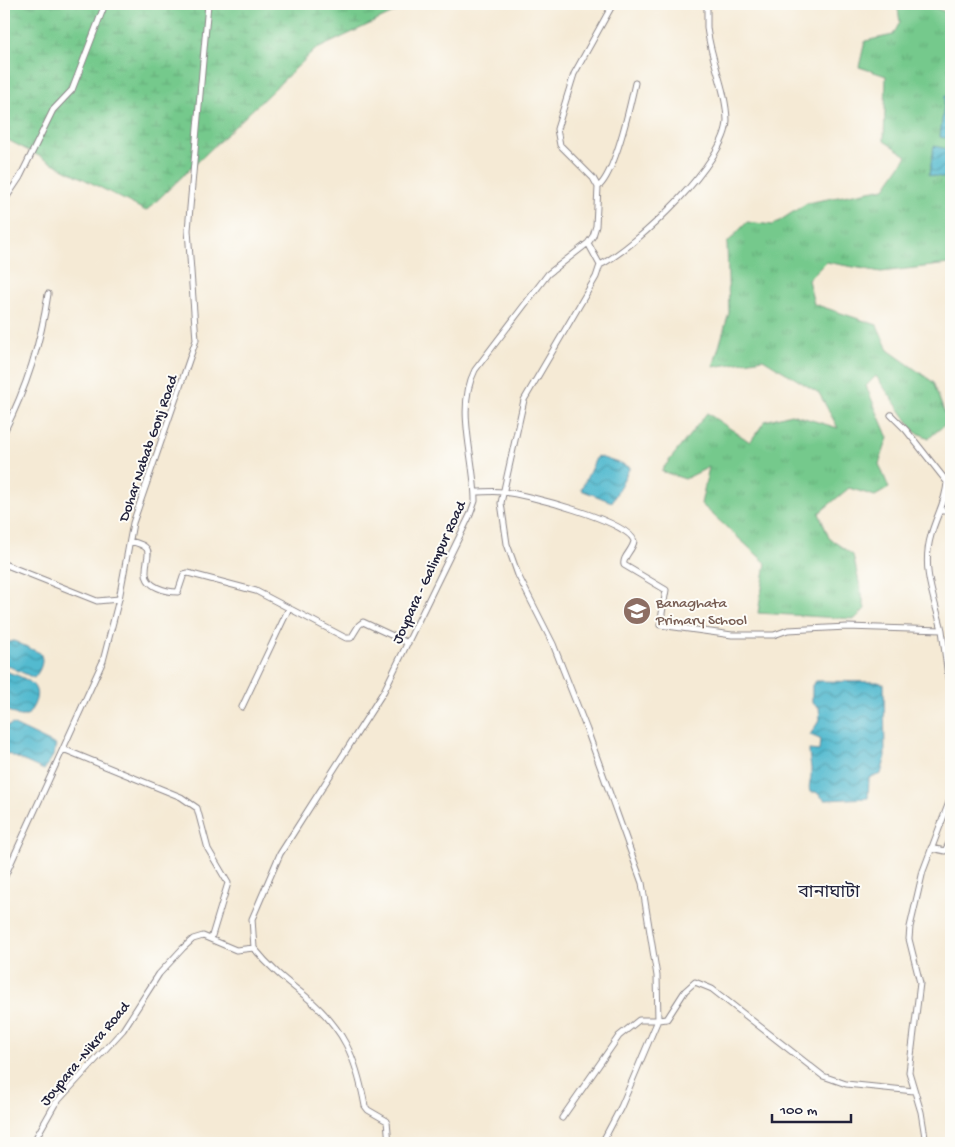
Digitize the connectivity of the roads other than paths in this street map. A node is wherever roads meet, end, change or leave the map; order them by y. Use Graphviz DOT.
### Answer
graph roads {
  1 [pos="105,4"];
  2 [pos="208,4"];
  3 [pos="612,4"];
  4 [pos="707,4"];
  5 [pos="635,83"];
  6 [pos="598,187"];
  7 [pos="4,200"];
  8 [pos="588,243"];
  9 [pos="600,265"];
  10 [pos="48,294"];
  11 [pos="891,415"];
  12 [pos="4,432"];
  13 [pos="475,492"];
  14 [pos="502,492"];
  15 [pos="941,511"];
  16 [pos="951,511"];
  17 [pos="130,541"];
  18 [pos="4,564"];
  19 [pos="119,599"];
  20 [pos="289,608"];
  21 [pos="942,630"];
  22 [pos="408,643"];
  23 [pos="951,700"];
  24 [pos="242,707"];
  25 [pos="63,750"];
  26 [pos="951,797"];
  27 [pos="951,839"];
  28 [pos="931,848"];
  29 [pos="4,878"];
  30 [pos="211,939"];
  31 [pos="254,948"];
  32 [pos="658,1020"];
  33 [pos="914,1091"];
  34 [pos="562,1118"];
  35 [pos="33,1143"];
  36 [pos="389,1143"];
  37 [pos="602,1143"];
  38 [pos="926,1143"];
  1 -- 7 [label="street"];
  2 -- 17 [label="street, Dohar Nabab Gonj Road"];
  3 -- 6 [label="street"];
  4 -- 9 [label="street"];
  5 -- 6 [label="street"];
  6 -- 8 [label="street"];
  8 -- 9 [label="street"];
  8 -- 13 [label="street, Joypara - Galimpur Road"];
  9 -- 14 [label="street"];
  10 -- 12 [label="street"];
  11 -- 15 [label="street"];
  13 -- 14 [label="street"];
  13 -- 22 [label="street, Joypara - Galimpur Road"];
  14 -- 21 [label="street"];
  14 -- 32 [label="street"];
  15 -- 16 [label="street"];
  15 -- 21 [label="street"];
  17 -- 19 [label="street, Dohar Nabab Gonj Road"];
  17 -- 20 [label="street"];
  18 -- 19 [label="street"];
  19 -- 25 [label="street, Dohar Nabab Gonj Road"];
  20 -- 22 [label="street"];
  20 -- 24 [label="street"];
  21 -- 23 [label="street"];
  22 -- 31 [label="street, Joypara - Galimpur Road"];
  25 -- 29 [label="street, Dohar Nabab Gonj Road"];
  25 -- 30 [label="street"];
  26 -- 28 [label="street"];
  27 -- 28 [label="street"];
  28 -- 33 [label="street"];
  30 -- 31 [label="street"];
  30 -- 35 [label="street, Joypara -Nikra Road"];
  31 -- 36 [label="street"];
  32 -- 33 [label="street"];
  32 -- 34 [label="street"];
  32 -- 37 [label="street"];
  33 -- 38 [label="street"];
}
